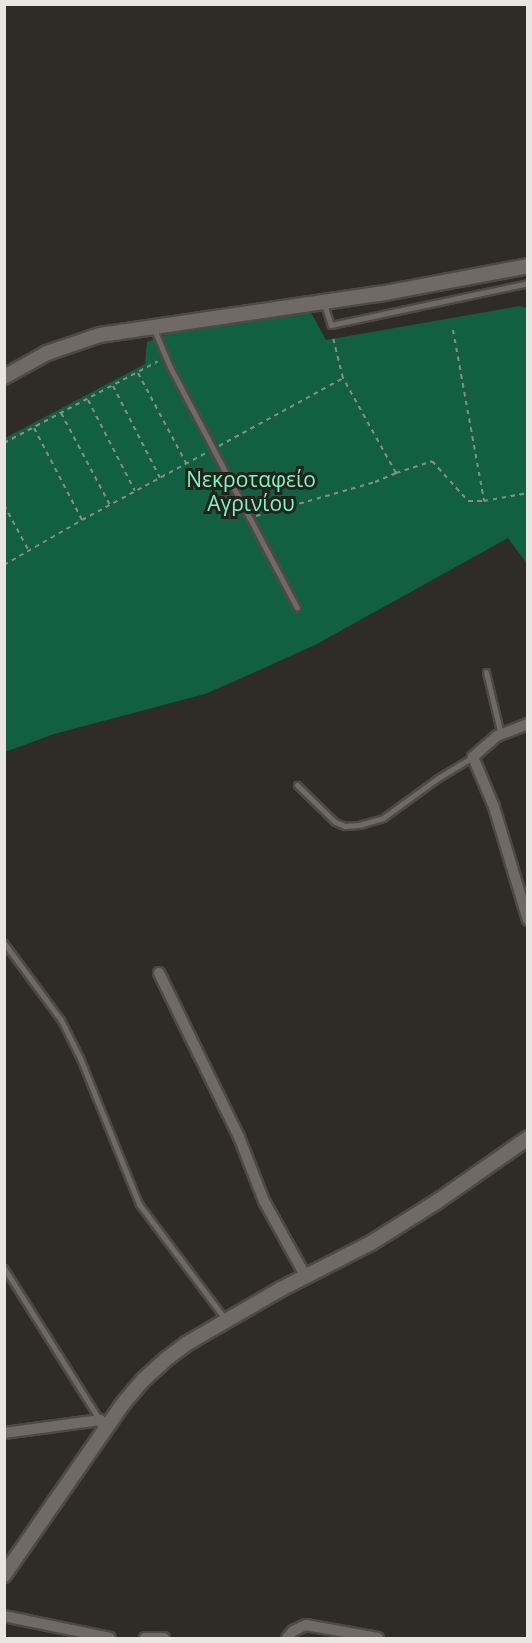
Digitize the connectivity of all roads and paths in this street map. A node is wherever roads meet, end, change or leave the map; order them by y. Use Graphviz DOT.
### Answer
graph roads {
  1 [pos="528,266"];
  2 [pos="528,283"];
  3 [pos="323,303"];
  4 [pos="331,325"];
  5 [pos="152,326"];
  6 [pos="453,330"];
  7 [pos="166,357"];
  8 [pos="137,372"];
  9 [pos="4,377"];
  10 [pos="343,378"];
  11 [pos="113,386"];
  12 [pos="87,399"];
  13 [pos="61,413"];
  14 [pos="34,428"];
  15 [pos="4,443"];
  16 [pos="214,449"];
  17 [pos="186,463"];
  18 [pos="396,473"];
  19 [pos="160,478"];
  20 [pos="135,491"];
  21 [pos="528,493"];
  22 [pos="484,501"];
  23 [pos="4,505"];
  24 [pos="110,506"];
  25 [pos="249,517"];
  26 [pos="82,520"];
  27 [pos="29,551"];
  28 [pos="4,565"];
  29 [pos="297,608"];
  30 [pos="486,672"];
  31 [pos="528,724"];
  32 [pos="501,735"];
  33 [pos="473,757"];
  34 [pos="297,785"];
  35 [pos="528,920"];
  36 [pos="4,943"];
  37 [pos="159,973"];
  38 [pos="528,1138"];
  39 [pos="4,1268"];
  40 [pos="306,1277"];
  41 [pos="226,1320"];
  42 [pos="103,1425"];
  43 [pos="4,1433"];
  44 [pos="4,1575"];
  45 [pos="4,1616"];
  46 [pos="110,1638"];
  47 [pos="145,1638"];
  48 [pos="164,1638"];
  49 [pos="287,1638"];
  50 [pos="378,1638"];
  1 -- 3 [label="street"];
  2 -- 4 [label="lane"];
  3 -- 4 [label="lane"];
  3 -- 5 [label="street"];
  4 -- 10 [label="path"];
  5 -- 7 [label="lane"];
  5 -- 9 [label="street"];
  6 -- 22 [label="path"];
  7 -- 8 [label="path"];
  7 -- 16 [label="lane"];
  8 -- 11 [label="path"];
  8 -- 17 [label="path"];
  10 -- 16 [label="path"];
  10 -- 18 [label="path"];
  11 -- 12 [label="path"];
  11 -- 19 [label="path"];
  12 -- 13 [label="path"];
  12 -- 20 [label="path"];
  13 -- 14 [label="path"];
  13 -- 24 [label="path"];
  14 -- 15 [label="path"];
  14 -- 26 [label="path"];
  16 -- 17 [label="path"];
  16 -- 25 [label="lane"];
  17 -- 19 [label="path"];
  18 -- 22 [label="path"];
  18 -- 25 [label="path"];
  19 -- 20 [label="path"];
  20 -- 24 [label="path"];
  21 -- 22 [label="path"];
  23 -- 27 [label="path"];
  24 -- 26 [label="path"];
  25 -- 29 [label="lane"];
  26 -- 27 [label="path"];
  27 -- 28 [label="path"];
  30 -- 32 [label="lane"];
  31 -- 32 [label="street"];
  32 -- 33 [label="street"];
  33 -- 34 [label="lane"];
  33 -- 35 [label="street"];
  36 -- 41 [label="lane"];
  37 -- 40 [label="street"];
  38 -- 40 [label="street"];
  39 -- 42 [label="lane"];
  40 -- 41 [label="street"];
  41 -- 42 [label="street"];
  42 -- 43 [label="street"];
  42 -- 44 [label="street"];
  45 -- 46 [label="street"];
  47 -- 48 [label="street"];
  49 -- 50 [label="street"];
}
